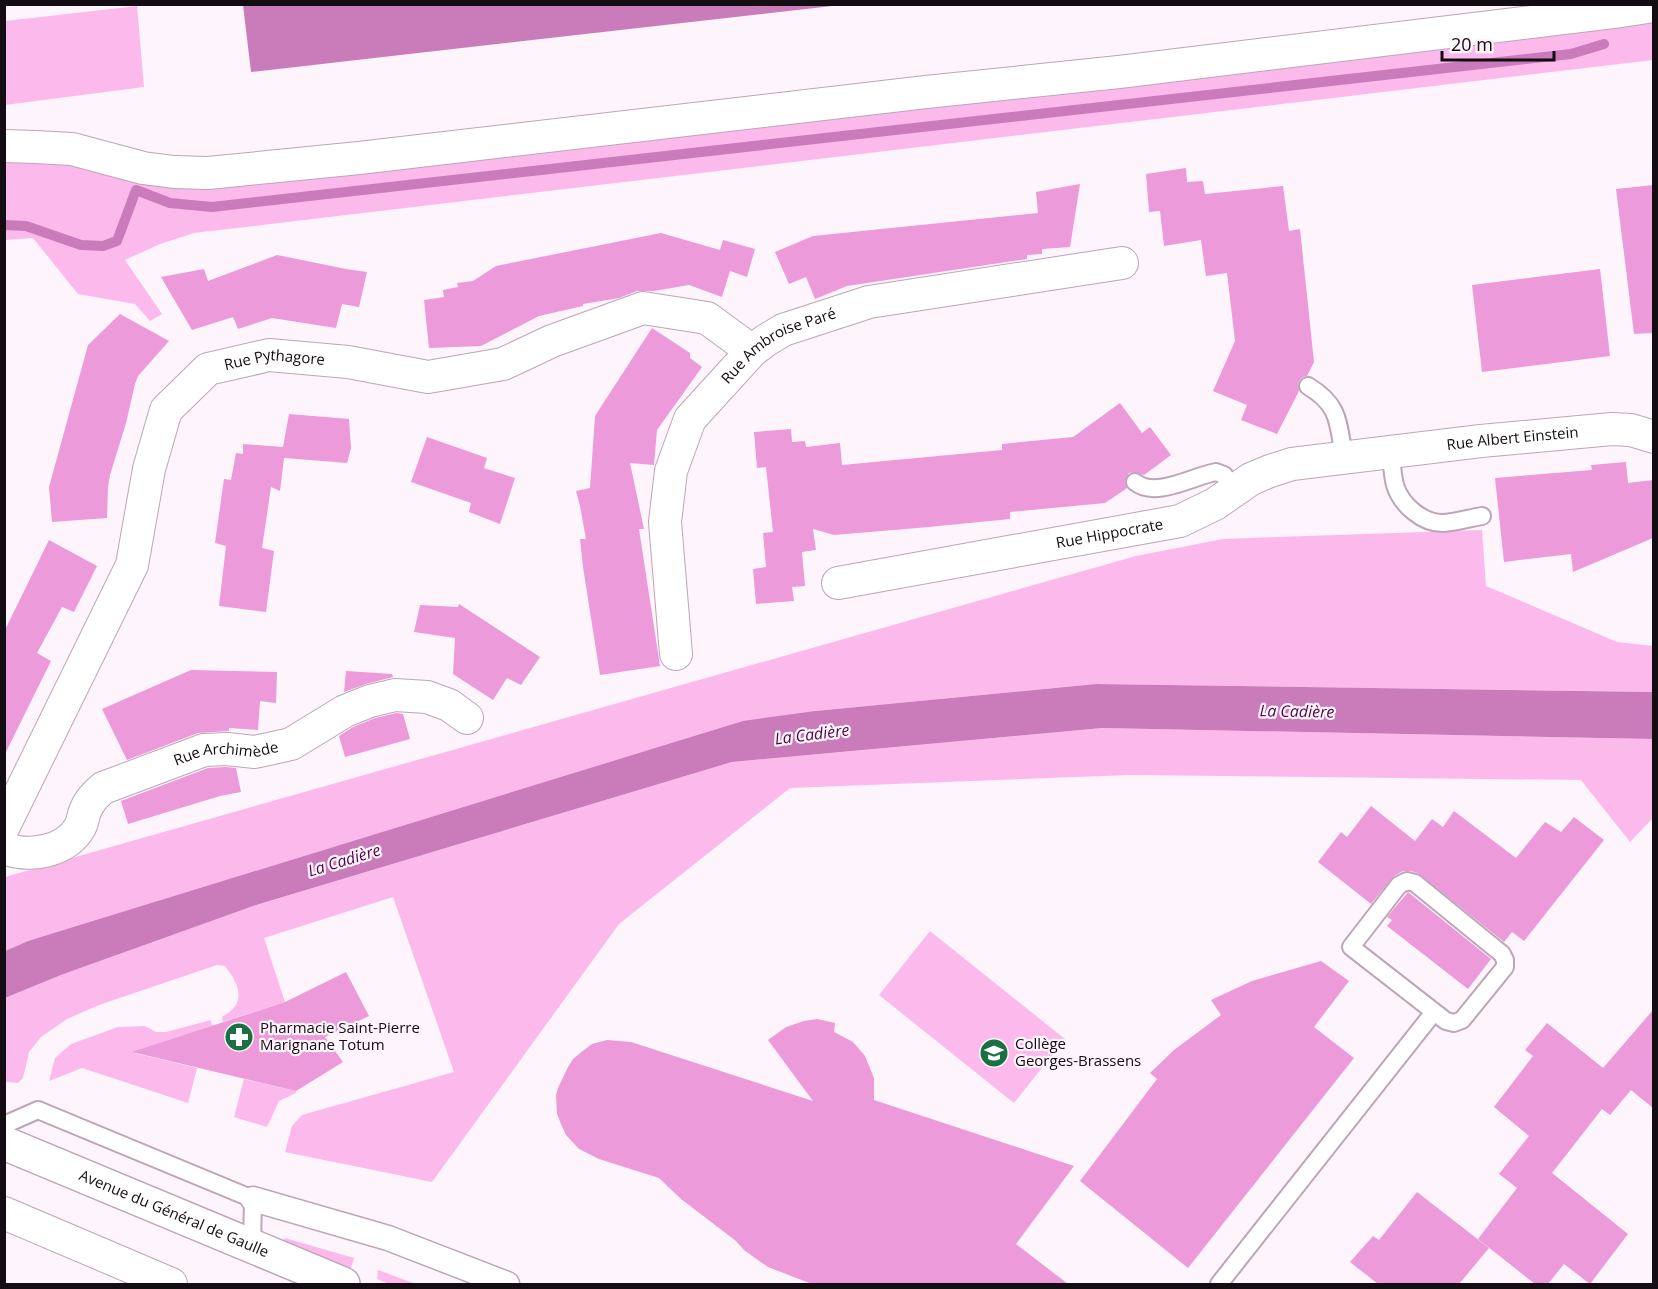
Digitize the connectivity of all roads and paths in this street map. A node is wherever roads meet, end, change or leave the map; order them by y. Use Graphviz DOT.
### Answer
graph roads {
  1 [pos="1653,6"];
  2 [pos="4,146"];
  3 [pos="1122,263"];
  4 [pos="752,351"];
  5 [pos="1308,386"];
  6 [pos="1653,437"];
  7 [pos="1368,454"];
  8 [pos="1135,482"];
  9 [pos="1234,490"];
  10 [pos="1482,516"];
  11 [pos="838,583"];
  12 [pos="676,654"];
  13 [pos="467,718"];
  14 [pos="4,826"];
  15 [pos="4,848"];
  16 [pos="1434,1012"];
  17 [pos="4,1125"];
  18 [pos="4,1143"];
  19 [pos="254,1199"];
  20 [pos="4,1213"];
  21 [pos="252,1247"];
  22 [pos="171,1284"];
  23 [pos="344,1284"];
  24 [pos="507,1284"];
  25 [pos="1219,1284"];
  1 -- 2 [label="street"];
  3 -- 4 [label="street, Rue Ambroise Paré"];
  4 -- 12 [label="street, Rue Ambroise Paré"];
  4 -- 14 [label="street, Rue Pythagore"];
  5 -- 7 [label="lane"];
  6 -- 7 [label="street, Rue Albert Einstein"];
  7 -- 9 [label="street, Rue Hippocrate"];
  7 -- 10 [label="lane"];
  8 -- 9 [label="lane"];
  9 -- 11 [label="street, Rue Hippocrate"];
  13 -- 15 [label="street, Rue Archimède"];
  16 -- 16 [label="lane"];
  16 -- 25 [label="lane"];
  17 -- 19 [label="lane"];
  18 -- 21 [label="street, Avenue du Général de Gaulle"];
  19 -- 21 [label="lane"];
  19 -- 24 [label="street"];
  20 -- 22 [label="street"];
  21 -- 23 [label="street, Avenue du Général de Gaulle"];
}
